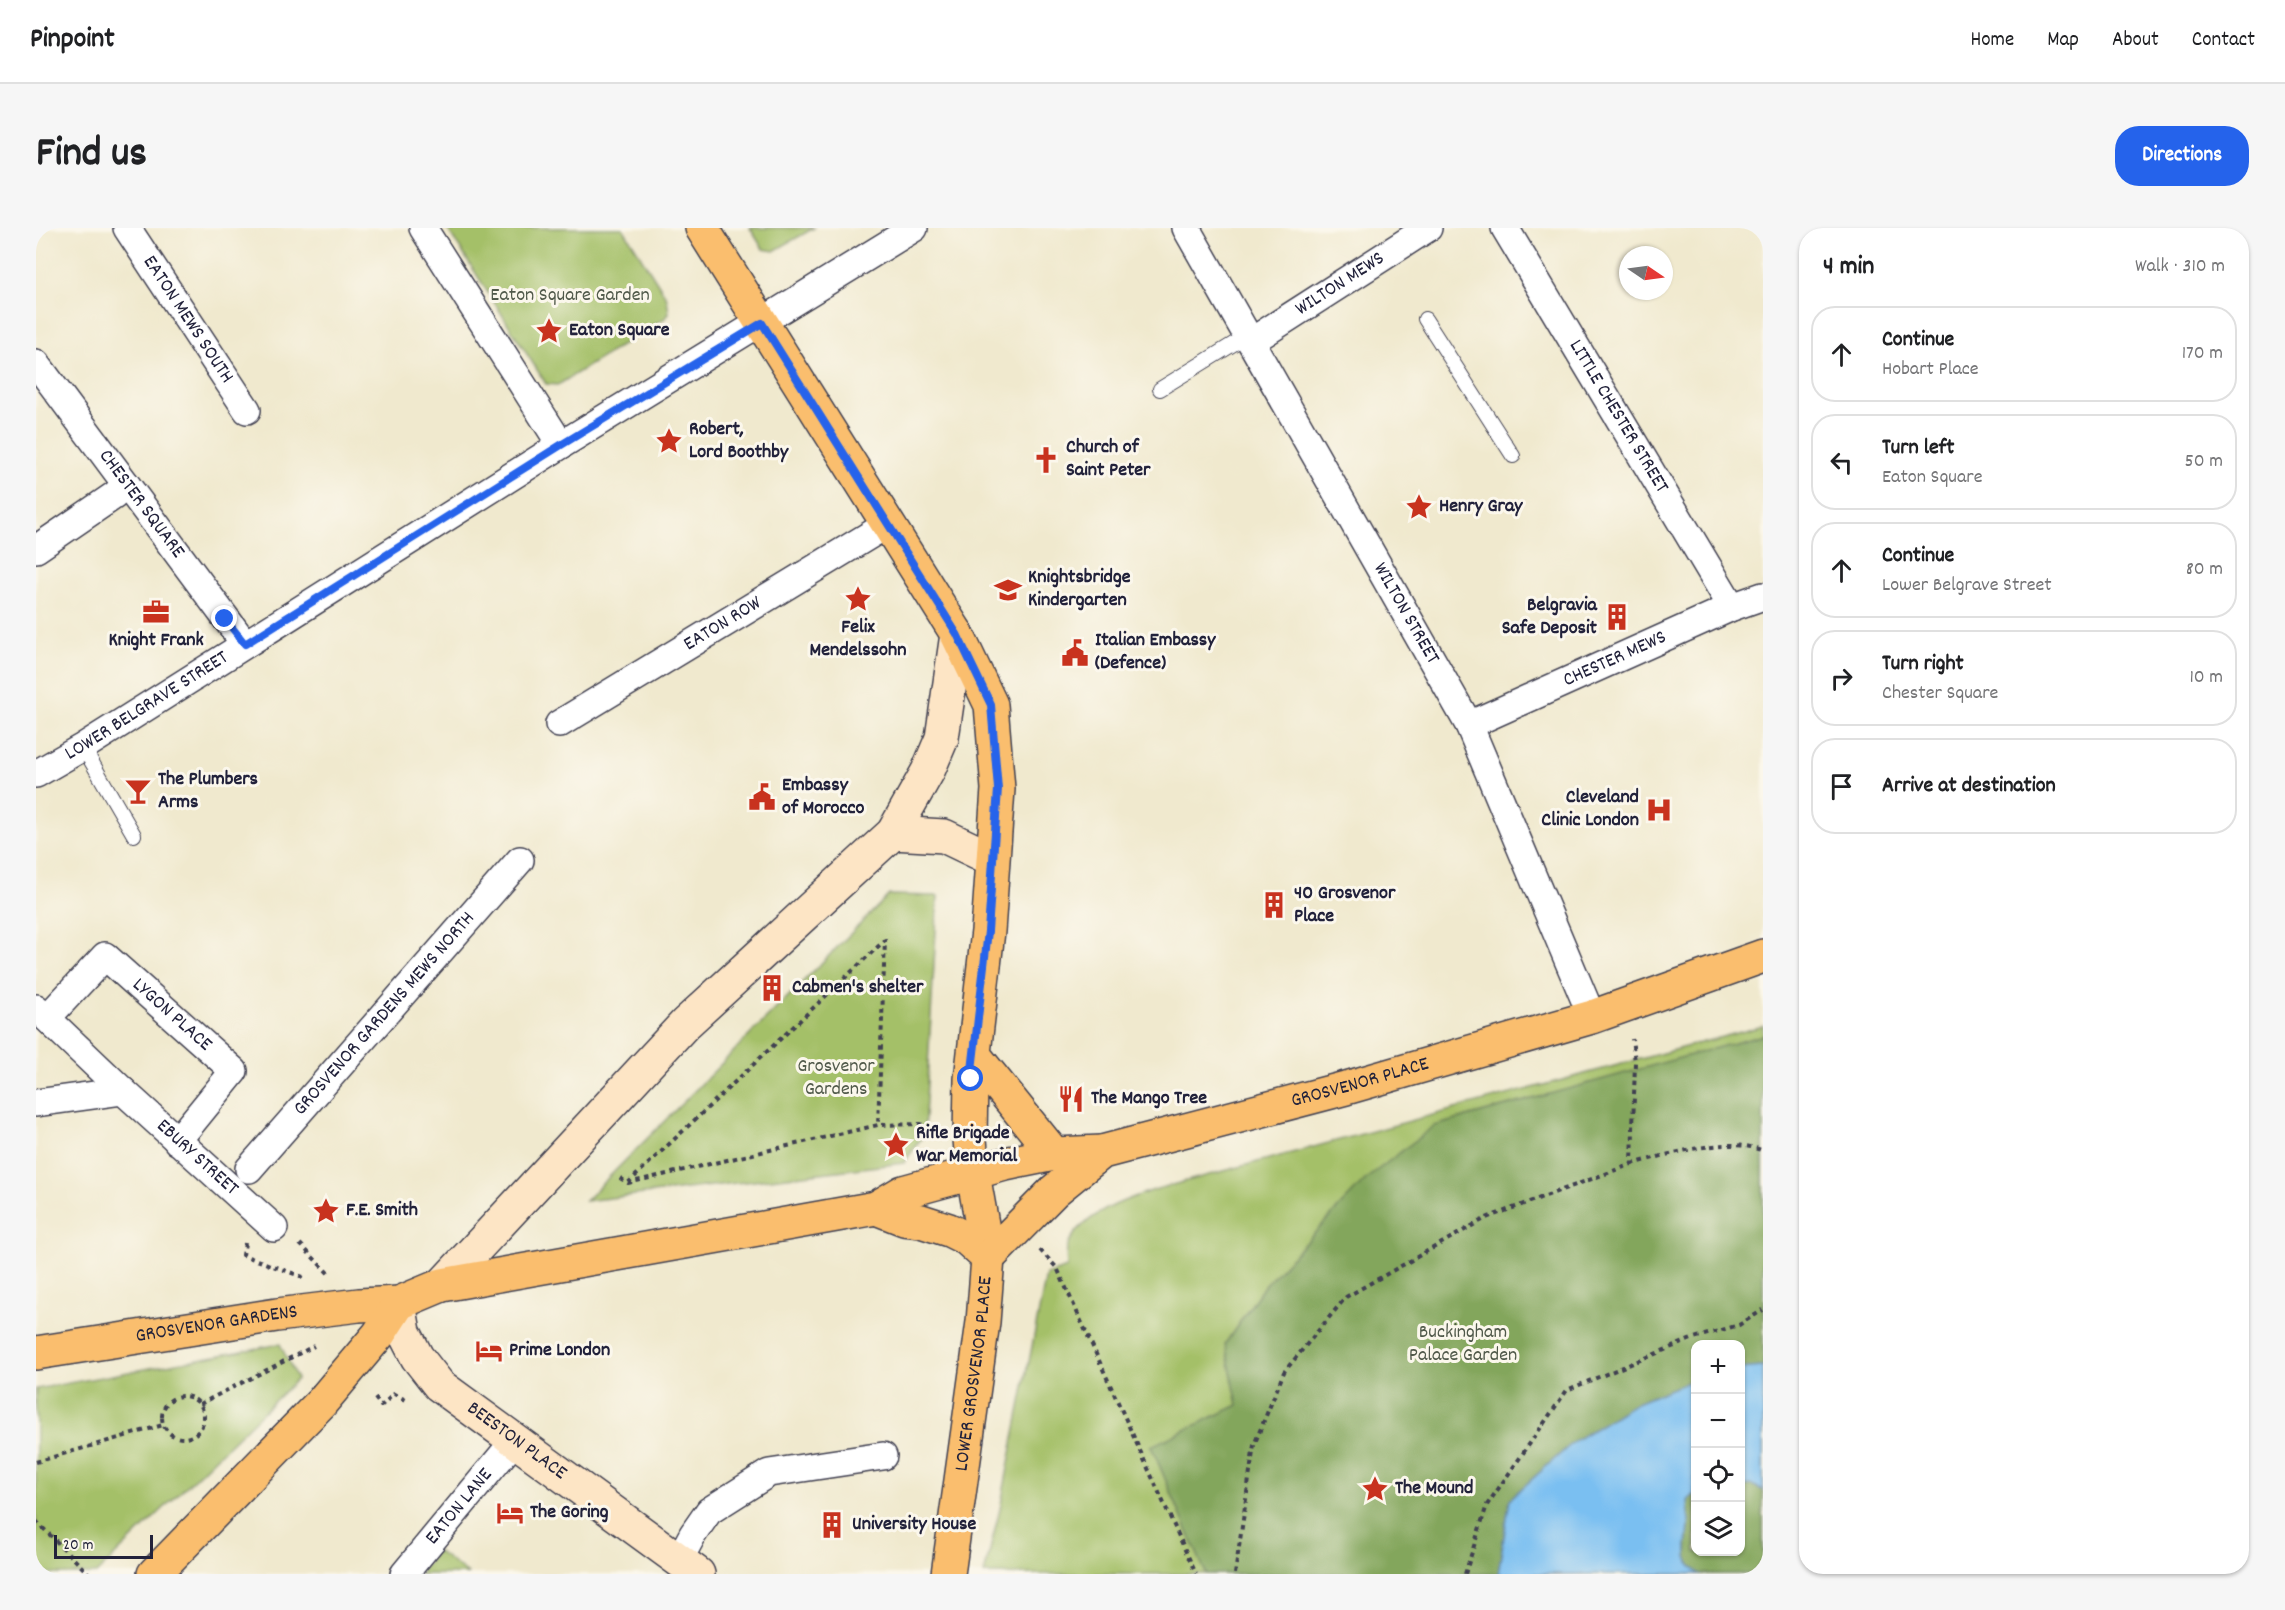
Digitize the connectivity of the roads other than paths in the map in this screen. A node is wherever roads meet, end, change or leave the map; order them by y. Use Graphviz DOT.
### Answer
graph roads {
  1 [pos="127,228"];
  2 [pos="423,228"];
  3 [pos="702,228"];
  4 [pos="914,228"];
  5 [pos="1186,228"];
  6 [pos="1428,228"];
  7 [pos="1505,228"];
  8 [pos="1425,320"];
  9 [pos="762,323"];
  10 [pos="1250,338"];
  11 [pos="36,363"];
  12 [pos="1160,389"];
  13 [pos="247,410"];
  14 [pos="561,445"];
  15 [pos="1513,456"];
  16 [pos="126,484"];
  17 [pos="888,524"];
  18 [pos="36,549"];
  19 [pos="1763,596"];
  20 [pos="1732,607"];
  21 [pos="957,634"];
  22 [pos="245,644"];
  23 [pos="559,724"];
  24 [pos="1469,725"];
  25 [pos="83,747"];
  26 [pos="36,774"];
  27 [pos="893,833"];
  28 [pos="134,835"];
  29 [pos="992,859"];
  30 [pos="520,860"];
  31 [pos="1763,956"];
  32 [pos="41,1013"];
  33 [pos="1592,1017"];
  34 [pos="975,1056"];
  35 [pos="123,1091"];
  36 [pos="36,1103"];
  37 [pos="177,1141"];
  38 [pos="1102,1152"];
  39 [pos="1054,1154"];
  40 [pos="249,1169"];
  41 [pos="973,1174"];
  42 [pos="876,1208"];
  43 [pos="274,1228"];
  44 [pos="988,1258"];
  45 [pos="442,1286"];
  46 [pos="399,1303"];
  47 [pos="36,1353"];
  48 [pos="514,1440"];
  49 [pos="883,1456"];
  50 [pos="688,1567"];
  51 [pos="154,1574"];
  52 [pos="404,1574"];
  53 [pos="948,1574"];
  1 -- 13 [label="street, EATON MEWS SOUTH"];
  2 -- 14 [label="street"];
  3 -- 9 [label="main road"];
  4 -- 9 [label="street"];
  5 -- 10 [label="street, WILTON STREET"];
  6 -- 10 [label="street, WILTON MEWS"];
  7 -- 20 [label="street, LITTLE CHESTER STREET"];
  8 -- 15 [label="lane"];
  9 -- 14 [label="street"];
  9 -- 17 [label="main road, LOWER GROSVENOR PLACE"];
  10 -- 12 [label="lane"];
  10 -- 24 [label="street, WILTON STREET"];
  11 -- 16 [label="street, CHESTER SQUARE"];
  14 -- 22 [label="street, LOWER BELGRAVE STREET"];
  16 -- 18 [label="street"];
  16 -- 22 [label="street, CHESTER SQUARE"];
  17 -- 21 [label="main road, LOWER GROSVENOR PLACE"];
  17 -- 23 [label="street, EATON ROW"];
  19 -- 20 [label="street, CHESTER MEWS"];
  20 -- 24 [label="street, CHESTER MEWS"];
  21 -- 27 [label="main road, GROSVENOR GARDENS"];
  21 -- 29 [label="main road, LOWER GROSVENOR PLACE"];
  22 -- 25 [label="street, LOWER BELGRAVE STREET"];
  24 -- 33 [label="street, WILTON STREET"];
  25 -- 26 [label="street, LOWER BELGRAVE STREET"];
  25 -- 28 [label="lane"];
  27 -- 29 [label="main road"];
  27 -- 45 [label="main road, GROSVENOR GARDENS"];
  29 -- 34 [label="main road, LOWER GROSVENOR PLACE"];
  30 -- 40 [label="street, GROSVENOR GARDENS MEWS NORTH"];
  31 -- 33 [label="main road, GROSVENOR PLACE"];
  32 -- 35 [label="street, EBURY STREET"];
  32 -- 37 [label="street, LYGON PLACE"];
  33 -- 38 [label="main road, GROSVENOR PLACE"];
  34 -- 39 [label="main road"];
  34 -- 41 [label="main road, LOWER GROSVENOR PLACE"];
  35 -- 36 [label="street"];
  35 -- 37 [label="street, EBURY STREET"];
  37 -- 43 [label="street, EBURY STREET"];
  38 -- 39 [label="main road, GROSVENOR GARDENS"];
  38 -- 44 [label="main road, GROSVENOR PLACE"];
  39 -- 41 [label="main road, GROSVENOR GARDENS"];
  41 -- 42 [label="main road, GROSVENOR GARDENS"];
  41 -- 44 [label="main road, LOWER GROSVENOR PLACE"];
  42 -- 44 [label="main road"];
  42 -- 45 [label="main road, GROSVENOR GARDENS"];
  44 -- 53 [label="main road, LOWER GROSVENOR PLACE"];
  45 -- 46 [label="main road, GROSVENOR GARDENS"];
  46 -- 47 [label="main road, GROSVENOR GARDENS"];
  46 -- 48 [label="main road, BEESTON PLACE"];
  46 -- 51 [label="main road"];
  48 -- 50 [label="main road, BEESTON PLACE"];
  48 -- 52 [label="street, EATON LANE"];
  49 -- 50 [label="street"];
}
